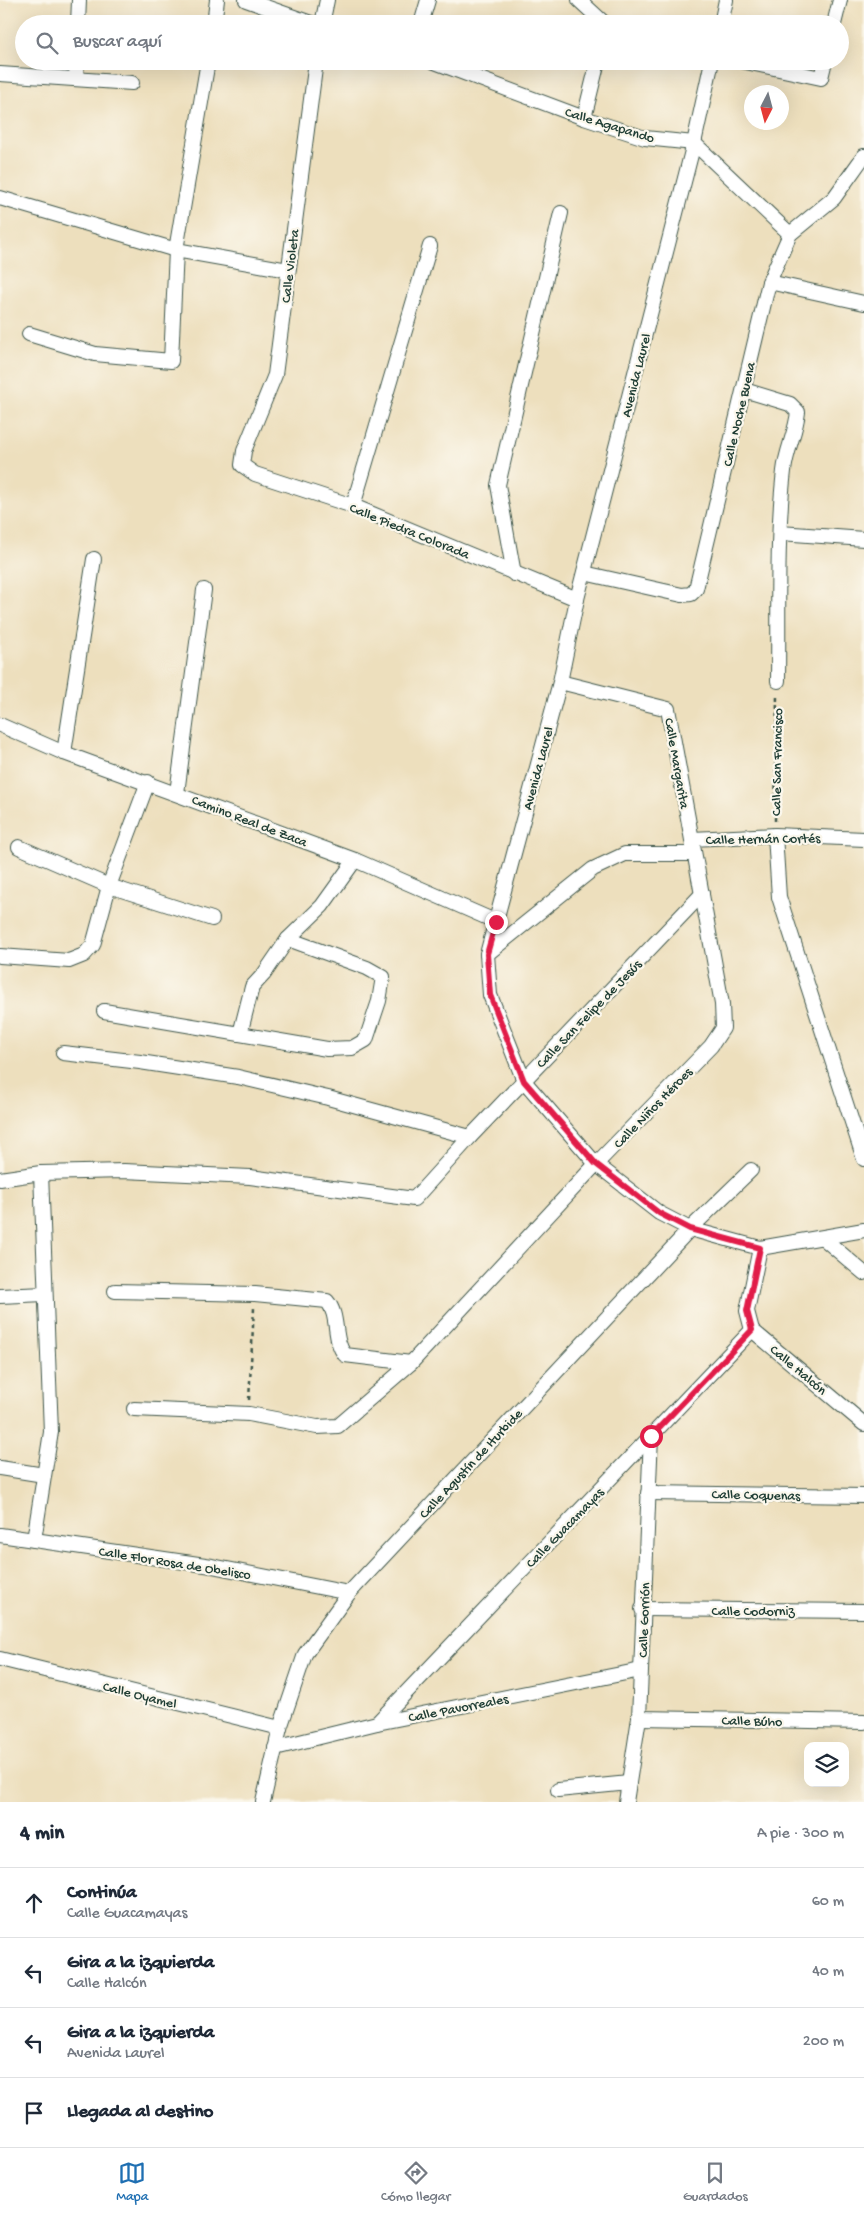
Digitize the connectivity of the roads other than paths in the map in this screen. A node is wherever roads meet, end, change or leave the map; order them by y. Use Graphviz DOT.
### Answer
graph roads {
  1 [pos="80,0"];
  2 [pos="217,0"];
  3 [pos="246,0"];
  4 [pos="327,0"];
  5 [pos="428,0"];
  6 [pos="579,0"];
  7 [pos="726,0"];
  8 [pos="840,0"];
  9 [pos="79,15"];
  10 [pos="215,15"];
  11 [pos="288,15"];
  12 [pos="324,15"];
  13 [pos="424,15"];
  14 [pos="595,15"];
  15 [pos="722,15"];
  16 [pos="836,15"];
  17 [pos="76,70"];
  18 [pos="206,70"];
  19 [pos="315,70"];
  20 [pos="456,70"];
  21 [pos="596,70"];
  22 [pos="710,70"];
  23 [pos="783,70"];
  24 [pos="823,70"];
  25 [pos="0,74"];
  26 [pos="76,78"];
  27 [pos="132,83"];
  28 [pos="584,118"];
  29 [pos="694,143"];
  30 [pos="863,159"];
  31 [pos="0,198"];
  32 [pos="561,213"];
  33 [pos="790,234"];
  34 [pos="430,246"];
  35 [pos="176,250"];
  36 [pos="288,270"];
  37 [pos="769,282"];
  38 [pos="864,303"];
  39 [pos="29,334"];
  40 [pos="744,390"];
  41 [pos="242,465"];
  42 [pos="353,506"];
  43 [pos="780,533"];
  44 [pos="864,540"];
  45 [pos="94,559"];
  46 [pos="584,573"];
  47 [pos="514,574"];
  48 [pos="204,590"];
  49 [pos="577,599"];
  50 [pos="778,681"];
  51 [pos="560,682"];
  52 [pos="0,725"];
  53 [pos="64,753"];
  54 [pos="148,782"];
  55 [pos="176,793"];
  56 [pos="775,835"];
  57 [pos="692,839"];
  58 [pos="864,839"];
  59 [pos="18,847"];
  60 [pos="694,854"];
  61 [pos="355,860"];
  62 [pos="110,886"];
  63 [pos="702,894"];
  64 [pos="212,919"];
  65 [pos="496,922"];
  66 [pos="288,939"];
  67 [pos="487,954"];
  68 [pos="0,956"];
  69 [pos="104,1011"];
  70 [pos="240,1034"];
  71 [pos="64,1053"];
  72 [pos="524,1081"];
  73 [pos="470,1137"];
  74 [pos="864,1159"];
  75 [pos="596,1164"];
  76 [pos="751,1170"];
  77 [pos="41,1173"];
  78 [pos="0,1179"];
  79 [pos="690,1229"];
  80 [pos="864,1230"];
  81 [pos="823,1238"];
  82 [pos="760,1248"];
  83 [pos="864,1273"];
  84 [pos="115,1291"];
  85 [pos="45,1294"];
  86 [pos="0,1296"];
  87 [pos="752,1330"];
  88 [pos="411,1363"];
  89 [pos="134,1409"];
  90 [pos="864,1424"];
  91 [pos="651,1436"];
  92 [pos="0,1468"];
  93 [pos="44,1475"];
  94 [pos="648,1493"];
  95 [pos="864,1496"];
  96 [pos="0,1535"];
  97 [pos="34,1540"];
  98 [pos="349,1593"];
  99 [pos="642,1610"];
  100 [pos="864,1611"];
  101 [pos="0,1659"];
  102 [pos="642,1670"];
  103 [pos="639,1718"];
  104 [pos="864,1722"];
  105 [pos="377,1723"];
  106 [pos="280,1728"];
  107 [pos="275,1748"];
  108 [pos="629,1783"];
  109 [pos="558,1790"];
  110 [pos="263,1802"];
  111 [pos="626,1802"];
  1 -- 9 [label="street"];
  2 -- 10 [label="street"];
  3 -- 11 [label="street"];
  4 -- 12 [label="street"];
  5 -- 13 [label="street"];
  6 -- 14 [label="street"];
  7 -- 15 [label="street"];
  8 -- 16 [label="street"];
  17 -- 26 [label="street"];
  18 -- 35 [label="street"];
  19 -- 36 [label="street, Calle Violeta"];
  20 -- 28 [label="street, Calle Agapando"];
  21 -- 28 [label="street"];
  22 -- 29 [label="street, Avenida Laurel"];
  23 -- 24 [label="street"];
  25 -- 26 [label="street"];
  26 -- 27 [label="street"];
  28 -- 29 [label="street, Calle Agapando"];
  29 -- 33 [label="street"];
  29 -- 46 [label="street, Avenida Laurel"];
  30 -- 33 [label="street, Calle Noche Buena"];
  31 -- 35 [label="street"];
  32 -- 47 [label="street"];
  33 -- 37 [label="street, Calle Noche Buena"];
  34 -- 42 [label="street"];
  35 -- 36 [label="street"];
  35 -- 39 [label="street"];
  36 -- 41 [label="street, Calle Violeta"];
  37 -- 38 [label="street"];
  37 -- 40 [label="street, Calle Noche Buena"];
  40 -- 43 [label="street"];
  40 -- 46 [label="street, Calle Noche Buena"];
  41 -- 42 [label="street, Calle Piedra Colorada"];
  42 -- 47 [label="street, Calle Piedra Colorada"];
  43 -- 44 [label="street"];
  43 -- 50 [label="street"];
  45 -- 53 [label="street"];
  46 -- 49 [label="street, Avenida Laurel"];
  47 -- 49 [label="street, Calle Piedra Colorada"];
  48 -- 55 [label="street"];
  49 -- 51 [label="street, Avenida Laurel"];
  51 -- 57 [label="street, Calle Margarita"];
  51 -- 65 [label="street, Avenida Laurel"];
  52 -- 53 [label="street, Camino Real de Zaca"];
  53 -- 54 [label="street, Camino Real de Zaca"];
  54 -- 55 [label="street, Camino Real de Zaca"];
  54 -- 62 [label="street"];
  55 -- 61 [label="street, Camino Real de Zaca"];
  56 -- 57 [label="street, Calle Hernán Cortés"];
  56 -- 58 [label="street, Calle Hernán Cortés"];
  56 -- 74 [label="street, Calle San Francisco"];
  57 -- 60 [label="street, Calle Niños Héroes"];
  59 -- 62 [label="street"];
  60 -- 63 [label="street, Calle Niños Héroes"];
  60 -- 67 [label="street"];
  61 -- 65 [label="street, Camino Real de Zaca"];
  61 -- 66 [label="street"];
  62 -- 64 [label="street"];
  62 -- 68 [label="street"];
  63 -- 72 [label="street, Calle San Felipe de Jesús"];
  63 -- 75 [label="street, Calle Niños Héroes"];
  65 -- 67 [label="street, Avenida Laurel"];
  66 -- 70 [label="street"];
  66 -- 70 [label="street"];
  67 -- 72 [label="street, Avenida Laurel"];
  69 -- 70 [label="street"];
  71 -- 73 [label="street"];
  72 -- 73 [label="street, Calle San Felipe de Jesús"];
  72 -- 75 [label="street, Avenida Laurel"];
  73 -- 77 [label="street, Calle San Felipe de Jesús"];
  75 -- 79 [label="street, Avenida Laurel"];
  75 -- 88 [label="street, Calle Niños Héroes"];
  76 -- 79 [label="street, Calle Agustín de Iturbide"];
  77 -- 78 [label="street"];
  77 -- 85 [label="street"];
  79 -- 82 [label="street, Avenida Laurel"];
  79 -- 98 [label="street, Calle Agustín de Iturbide"];
  80 -- 81 [label="street, Avenida Laurel"];
  81 -- 82 [label="street, Avenida Laurel"];
  81 -- 83 [label="street"];
  82 -- 87 [label="street"];
  84 -- 88 [label="street"];
  85 -- 86 [label="street"];
  85 -- 93 [label="street"];
  87 -- 90 [label="street, Calle Halcón"];
  87 -- 91 [label="street, Calle Guacamayas"];
  88 -- 89 [label="street, Calle Niños Héroes"];
  91 -- 94 [label="street, Calle Gorrión"];
  91 -- 105 [label="street, Calle Guacamayas"];
  92 -- 93 [label="street"];
  93 -- 97 [label="street"];
  94 -- 95 [label="street, Calle Coquenas"];
  94 -- 99 [label="street, Calle Gorrión"];
  96 -- 97 [label="street, Calle Flor Rosa de Obelisco"];
  97 -- 98 [label="street, Calle Flor Rosa de Obelisco"];
  98 -- 106 [label="street, Calle Agustín de Iturbide"];
  99 -- 100 [label="street, Calle Codorniz"];
  99 -- 102 [label="street, Calle Gorrión"];
  101 -- 106 [label="street, Calle Oyamel"];
  102 -- 103 [label="street, Calle Gorrión"];
  102 -- 105 [label="street, Calle Pavorreales"];
  103 -- 104 [label="street, Calle Búho"];
  103 -- 108 [label="street, Calle Gorrión"];
  105 -- 107 [label="street, Calle Pavorreales"];
  106 -- 107 [label="street, Calle Agustín de Iturbide"];
  107 -- 110 [label="street, Calle Agustín de Iturbide"];
  108 -- 109 [label="street"];
  108 -- 111 [label="street, Calle Gorrión"];
}
